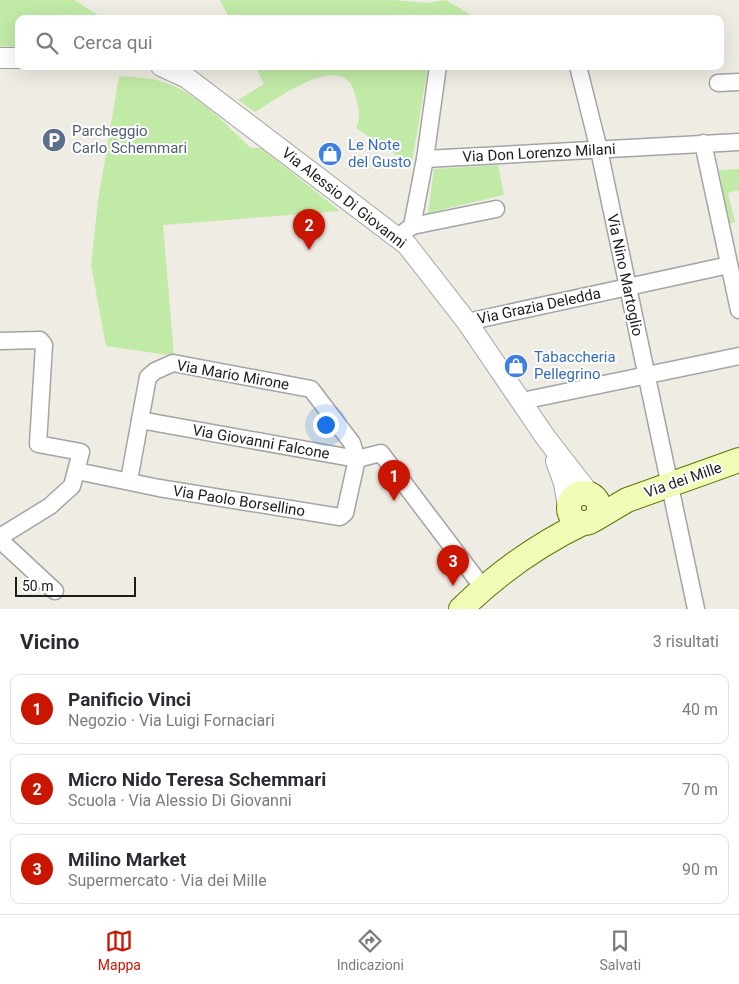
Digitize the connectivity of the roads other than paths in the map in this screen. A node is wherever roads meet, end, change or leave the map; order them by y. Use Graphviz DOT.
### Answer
graph roads {
  1 [pos="0,58"];
  2 [pos="15,58"];
  3 [pos="170,70"];
  4 [pos="437,70"];
  5 [pos="579,70"];
  6 [pos="739,82"];
  7 [pos="718,84"];
  8 [pos="739,142"];
  9 [pos="703,143"];
  10 [pos="598,150"];
  11 [pos="425,159"];
  12 [pos="496,209"];
  13 [pos="405,232"];
  14 [pos="729,265"];
  15 [pos="628,287"];
  16 [pos="739,310"];
  17 [pos="466,322"];
  18 [pos="0,341"];
  19 [pos="739,356"];
  20 [pos="646,375"];
  21 [pos="522,401"];
  22 [pos="140,420"];
  23 [pos="357,459"];
  24 [pos="739,460"];
  25 [pos="77,470"];
  26 [pos="129,480"];
  27 [pos="670,485"];
  28 [pos="583,509"];
  29 [pos="0,539"];
  30 [pos="484,589"];
  31 [pos="55,591"];
  32 [pos="461,609"];
  33 [pos="696,609"];
  1 -- 2 [label="street"];
  3 -- 13 [label="street, Via Alessio Di Giovanni"];
  4 -- 11 [label="street"];
  5 -- 10 [label="street, Via Nino Martoglio"];
  6 -- 7 [label="street"];
  8 -- 9 [label="street, Via Don Lorenzo Milani"];
  9 -- 10 [label="street, Via Don Lorenzo Milani"];
  9 -- 14 [label="street"];
  10 -- 11 [label="street, Via Don Lorenzo Milani"];
  10 -- 15 [label="street, Via Nino Martoglio"];
  11 -- 13 [label="street"];
  12 -- 13 [label="street"];
  13 -- 17 [label="street, Via Alessio Di Giovanni"];
  14 -- 15 [label="street, Via Grazia Deledda"];
  14 -- 16 [label="street"];
  15 -- 17 [label="street, Via Grazia Deledda"];
  15 -- 20 [label="street, Via Nino Martoglio"];
  17 -- 21 [label="street, Via Alessio Di Giovanni"];
  18 -- 25 [label="street"];
  19 -- 20 [label="street"];
  20 -- 21 [label="street"];
  20 -- 27 [label="street, Via Nino Martoglio"];
  21 -- 28 [label="street, Via Alessio Di Giovanni"];
  22 -- 23 [label="street, Via Giovanni Falcone"];
  22 -- 23 [label="street, Via Mario Mirone"];
  22 -- 26 [label="street, Via Mario Mirone"];
  23 -- 26 [label="street, Via Paolo Borsellino"];
  23 -- 30 [label="street, Via Giovanni Falcone"];
  24 -- 27 [label="main road, Via dei Mille"];
  25 -- 26 [label="street, Via Paolo Borsellino"];
  25 -- 29 [label="street"];
  27 -- 28 [label="main road, Via dei Mille"];
  27 -- 33 [label="street, Via Nino Martoglio"];
  28 -- 30 [label="main road"];
  29 -- 31 [label="street"];
  30 -- 32 [label="main road"];
}
